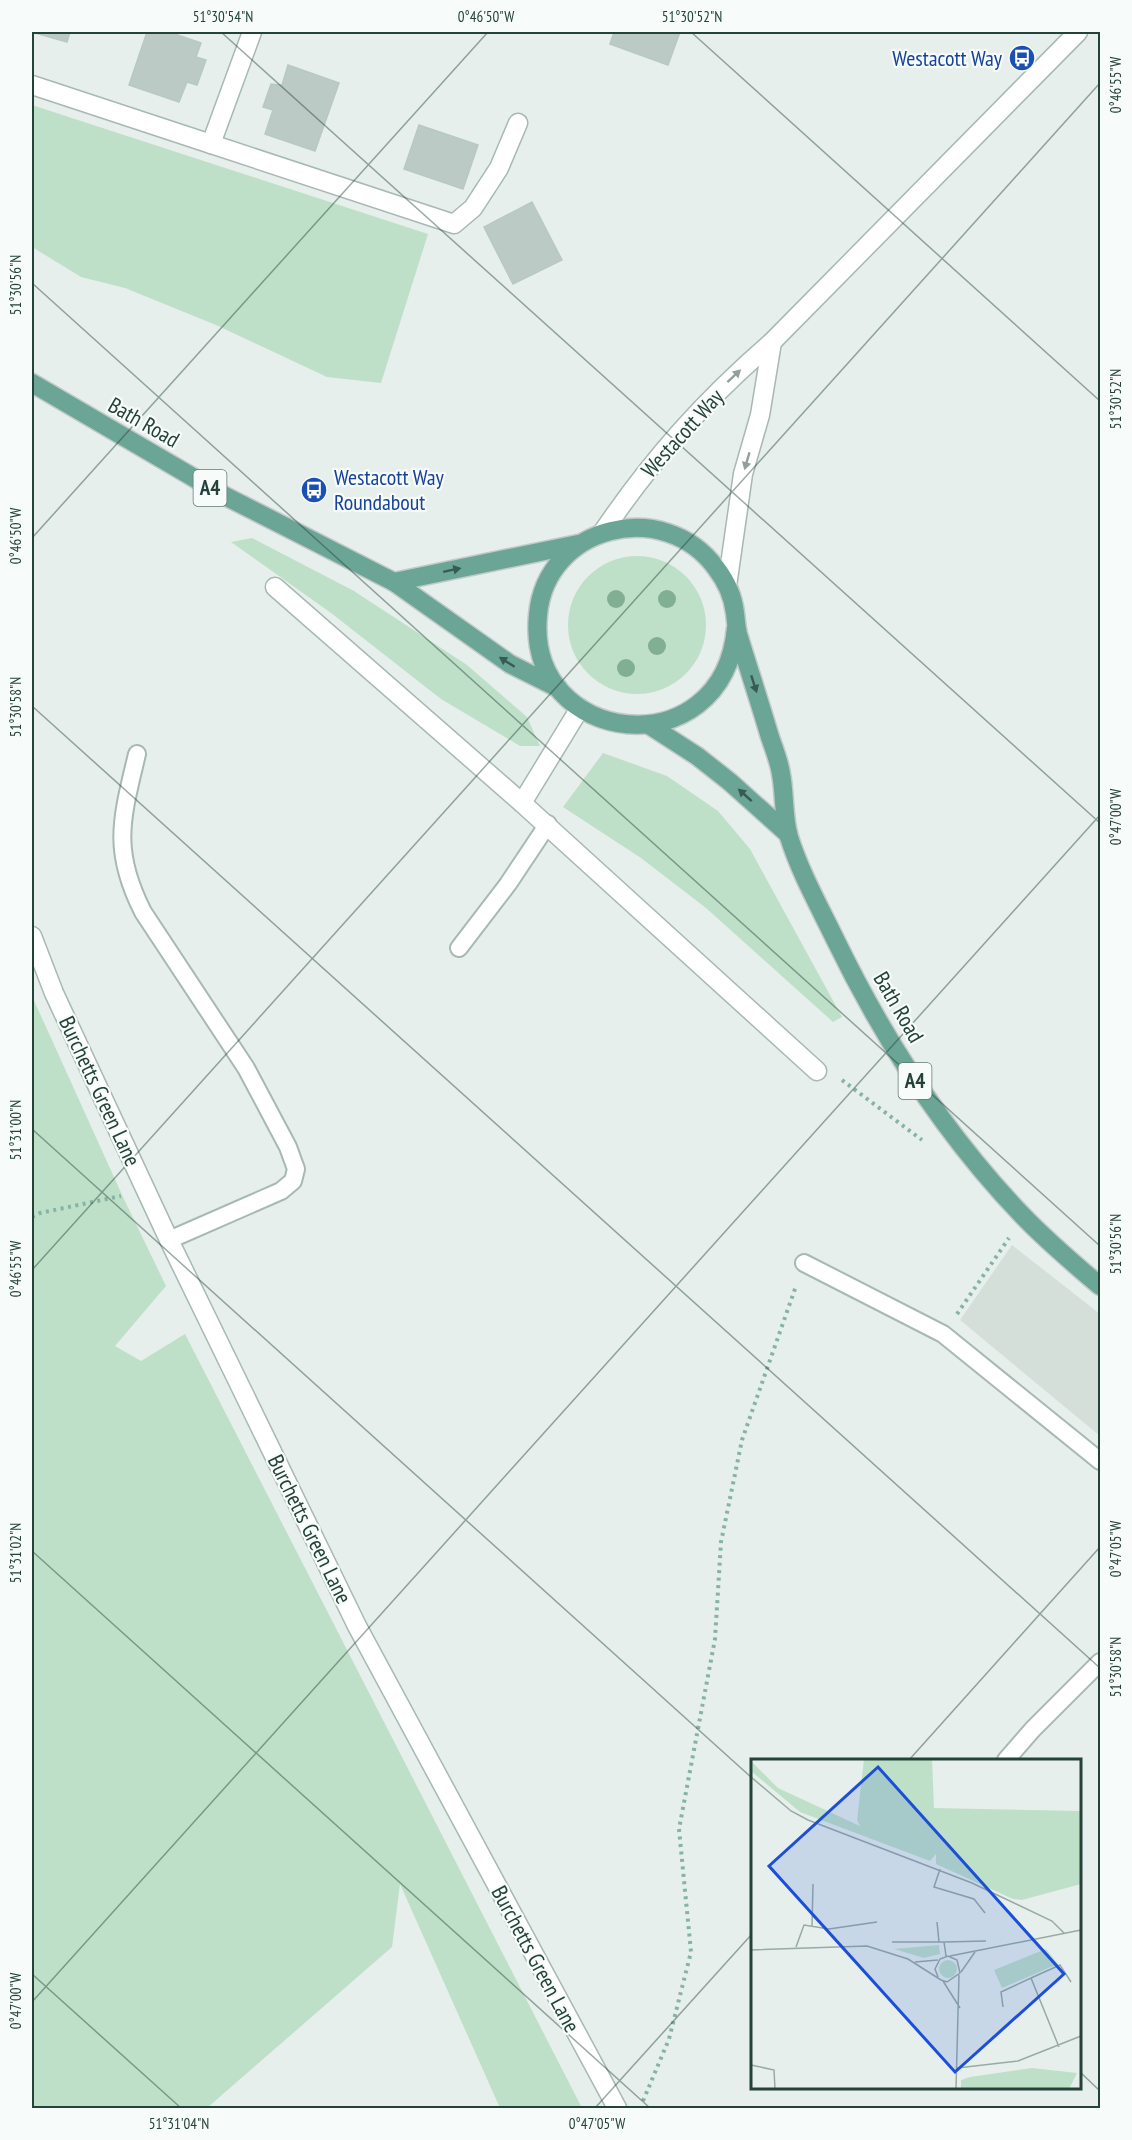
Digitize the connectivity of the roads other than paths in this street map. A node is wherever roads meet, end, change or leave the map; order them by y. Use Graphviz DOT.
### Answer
graph roads {
  1 [pos="252,32"];
  2 [pos="1078,32"];
  3 [pos="32,85"];
  4 [pos="518,123"];
  5 [pos="211,144"];
  6 [pos="772,342"];
  7 [pos="32,382"];
  8 [pos="602,533"];
  9 [pos="582,543"];
  10 [pos="394,582"];
  11 [pos="728,586"];
  12 [pos="274,587"];
  13 [pos="736,628"];
  14 [pos="559,689"];
  15 [pos="580,708"];
  16 [pos="649,725"];
  17 [pos="137,753"];
  18 [pos="522,803"];
  19 [pos="548,824"];
  20 [pos="788,834"];
  21 [pos="32,936"];
  22 [pos="459,948"];
  23 [pos="817,1071"];
  24 [pos="169,1240"];
  25 [pos="804,1263"];
  26 [pos="1101,1286"];
  27 [pos="1101,1461"];
  28 [pos="1101,1662"];
  29 [pos="1008,1759"];
  30 [pos="617,2109"];
  1 -- 5 [label="street"];
  2 -- 6 [label="street, Westacott Way"];
  3 -- 5 [label="street"];
  4 -- 5 [label="street"];
  8 -- 6 [label="street, Westacott Way, one-way"];
  6 -- 11 [label="street, Westacott Way, one-way"];
  7 -- 10 [label="main road, Bath Road / A4"];
  8 -- 9 [label="main road"];
  8 -- 11 [label="main road"];
  10 -- 9 [label="main road, one-way"];
  9 -- 14 [label="main road"];
  14 -- 10 [label="main road, A4, one-way"];
  11 -- 13 [label="main road"];
  12 -- 18 [label="street"];
  13 -- 16 [label="main road"];
  13 -- 20 [label="main road, A4, one-way"];
  14 -- 15 [label="main road"];
  15 -- 16 [label="main road"];
  15 -- 18 [label="street"];
  20 -- 16 [label="main road, A4, one-way"];
  17 -- 24 [label="lane"];
  18 -- 19 [label="street"];
  19 -- 22 [label="lane"];
  19 -- 23 [label="street"];
  20 -- 26 [label="main road, Bath Road / A4"];
  21 -- 24 [label="street, Burchetts Green Lane"];
  24 -- 30 [label="street, Burchetts Green Lane"];
  25 -- 27 [label="lane"];
  28 -- 29 [label="lane"];
}
